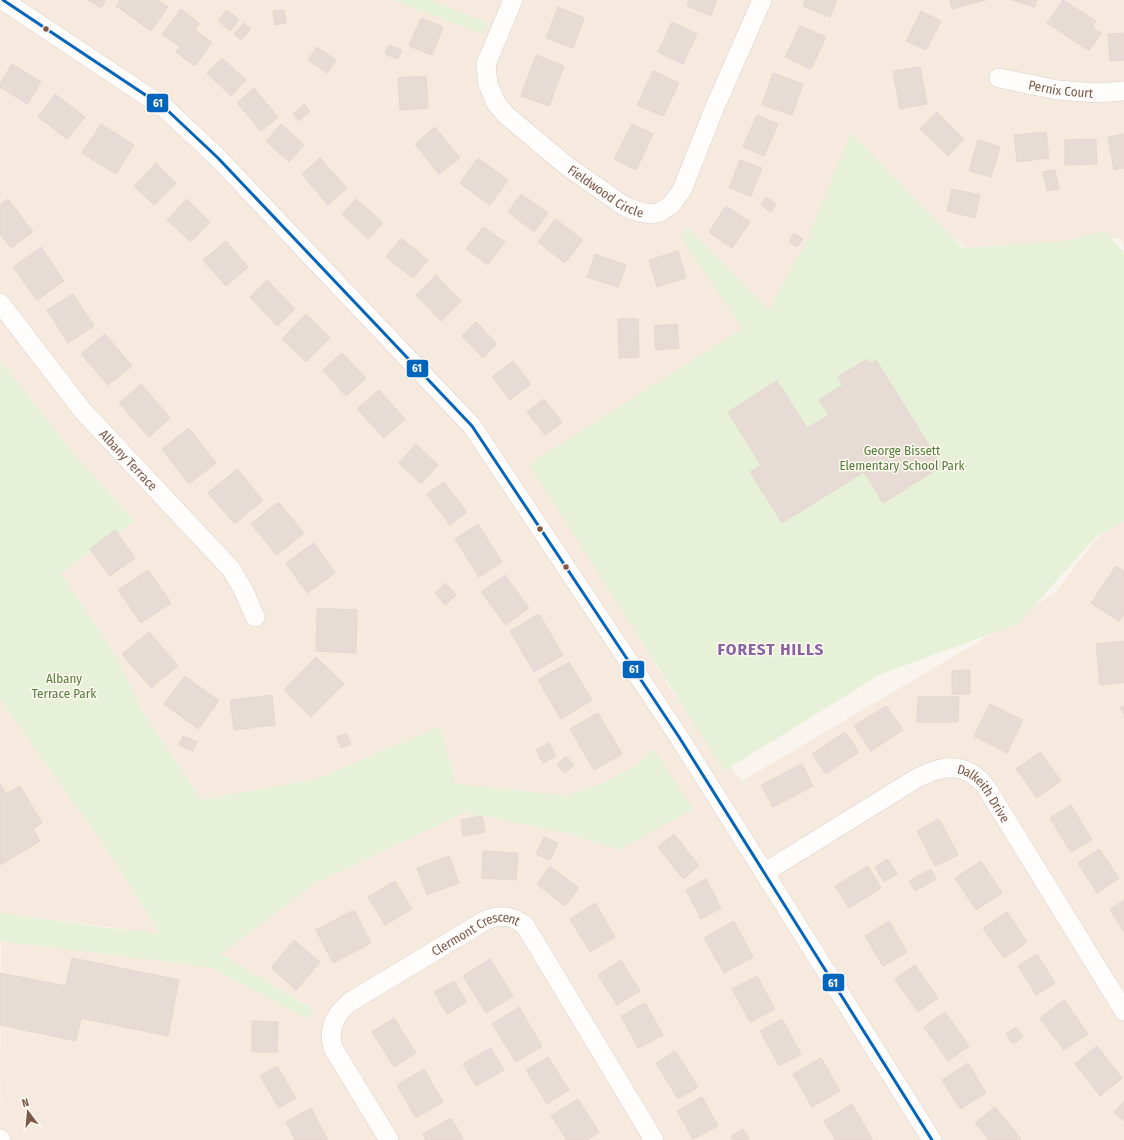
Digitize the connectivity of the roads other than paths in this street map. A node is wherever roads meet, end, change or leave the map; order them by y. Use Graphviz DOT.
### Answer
graph roads {
  1 [pos="3,0"];
  2 [pos="512,0"];
  3 [pos="762,0"];
  4 [pos="999,78"];
  5 [pos="1124,92"];
  6 [pos="0,303"];
  7 [pos="255,616"];
  8 [pos="764,872"];
  9 [pos="1124,1011"];
  10 [pos="389,1140"];
  11 [pos="654,1140"];
  12 [pos="932,1140"];
  1 -- 8 [label="street"];
  2 -- 3 [label="street, Fieldwood Circle"];
  4 -- 5 [label="street, Pernix Court"];
  6 -- 7 [label="street, Albany Terrace"];
  8 -- 9 [label="street, Dalkeith Drive"];
  8 -- 12 [label="street"];
  10 -- 11 [label="street, Clermont Crescent"];
}
